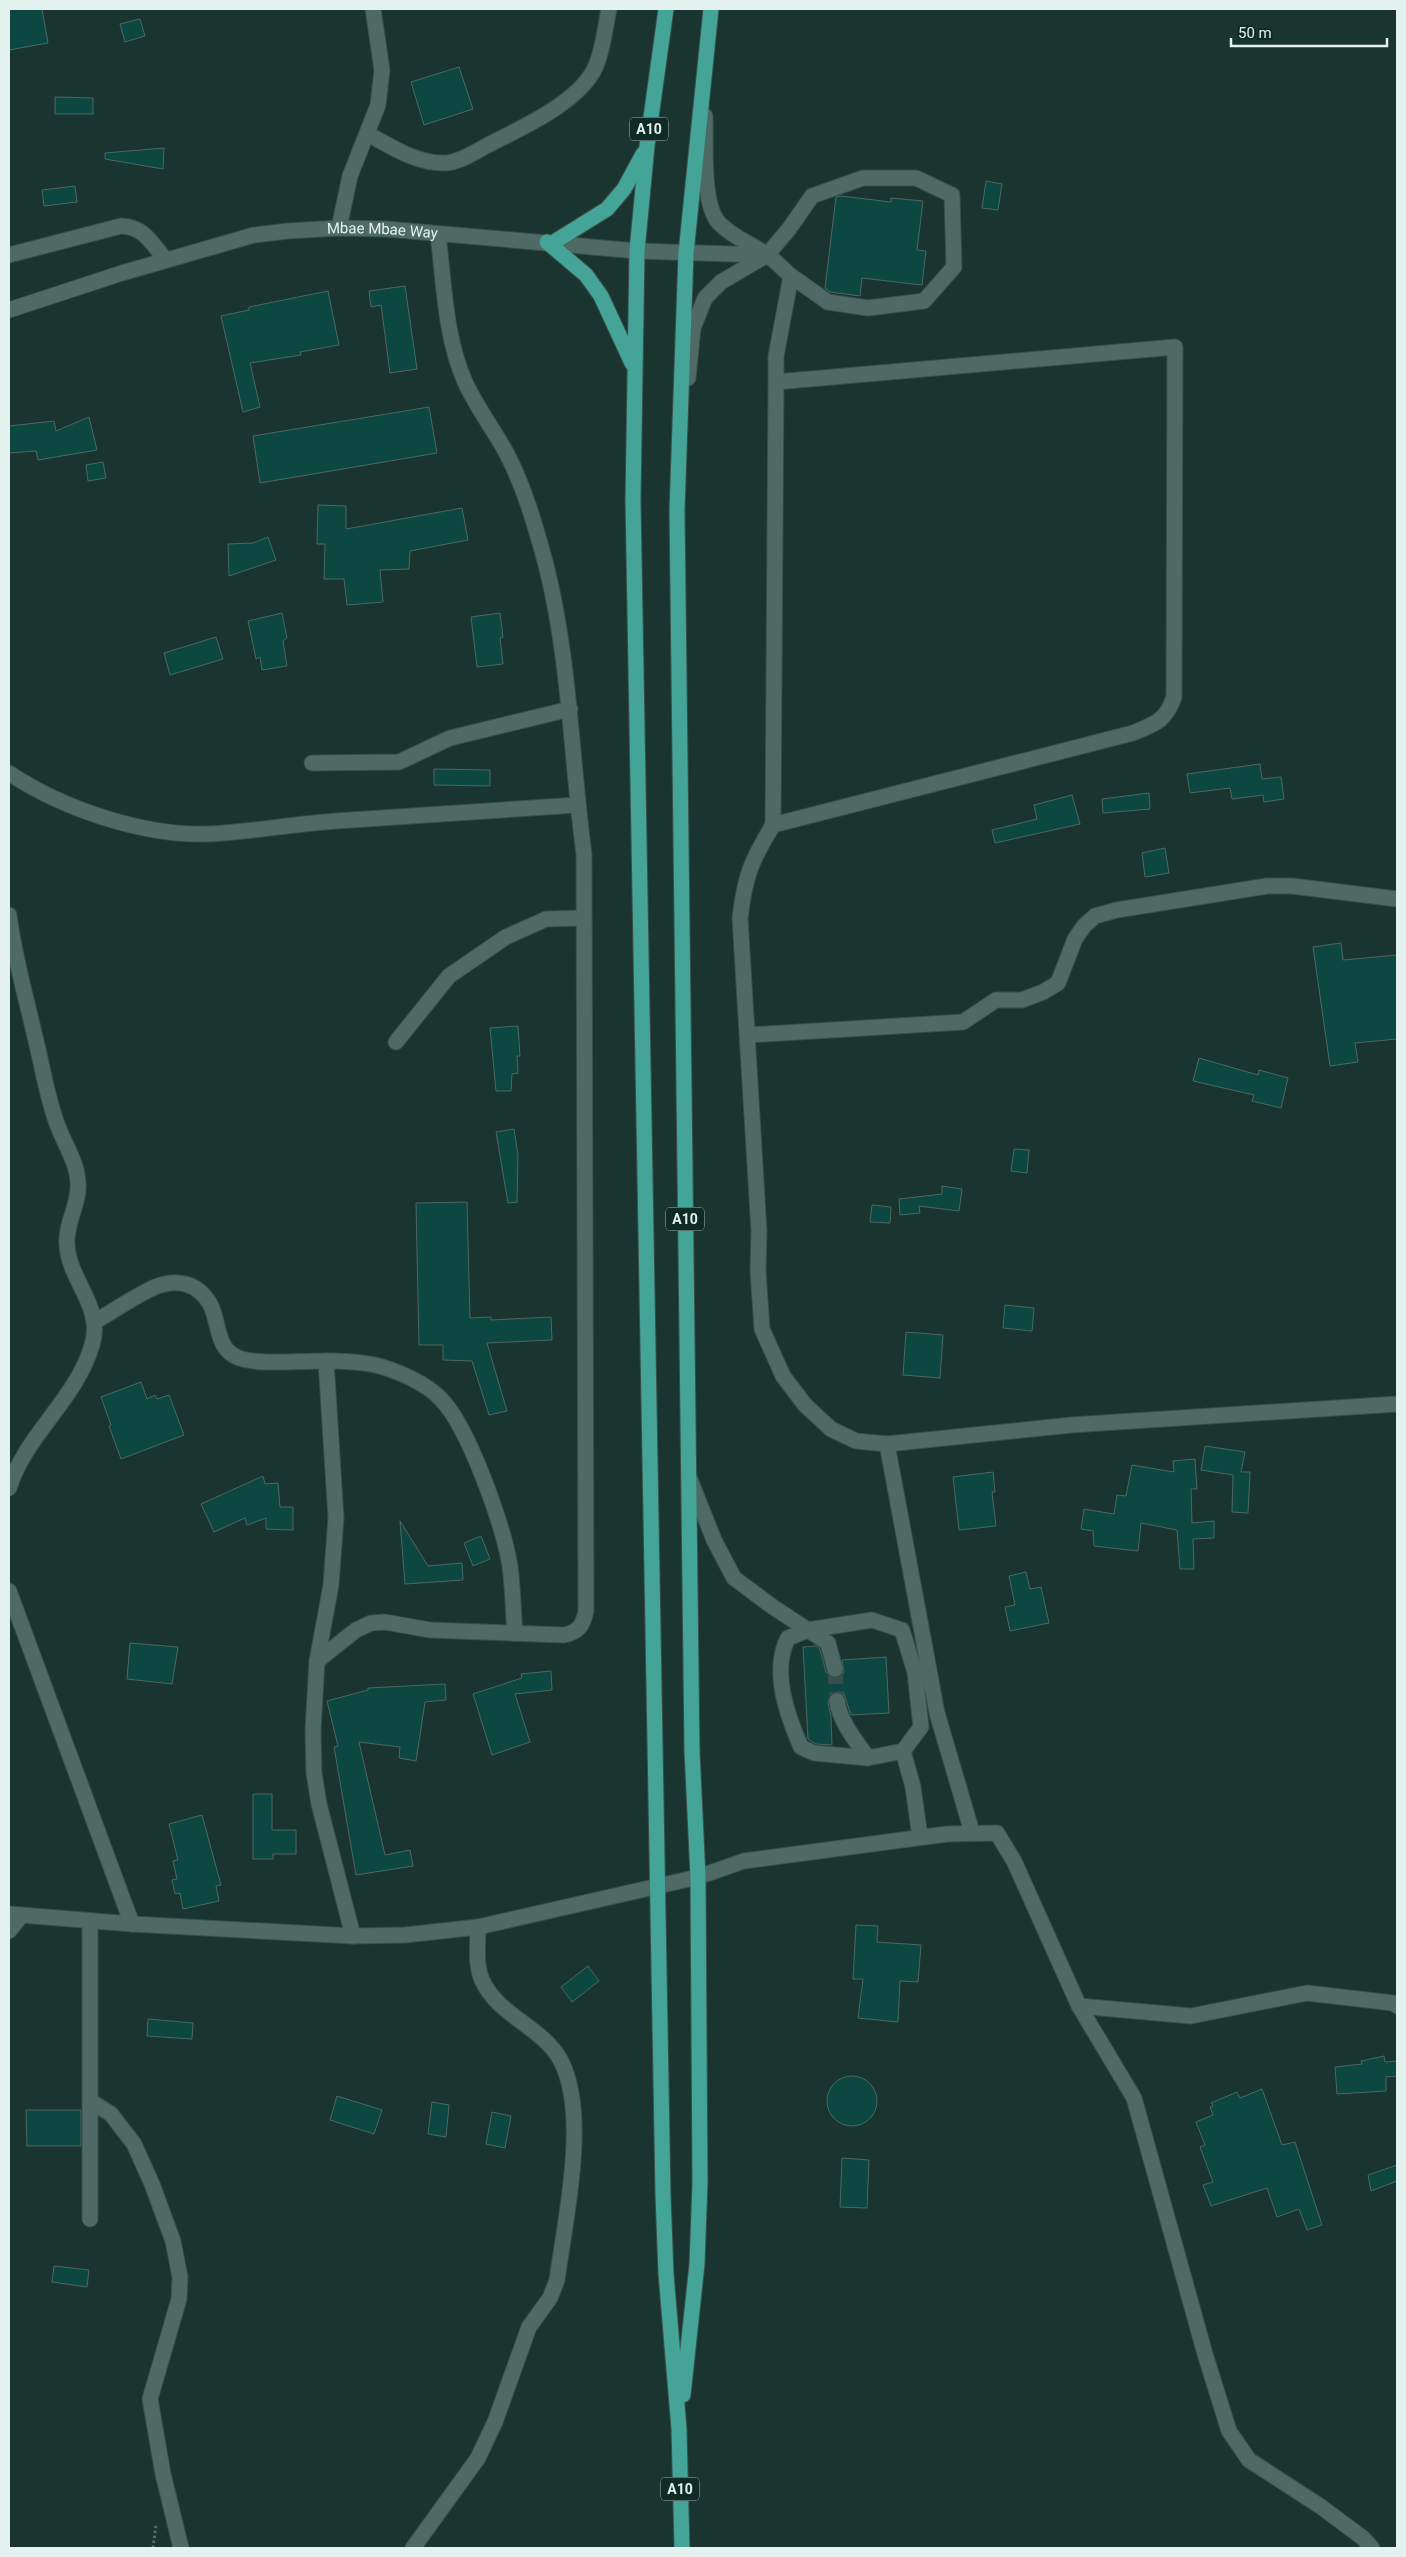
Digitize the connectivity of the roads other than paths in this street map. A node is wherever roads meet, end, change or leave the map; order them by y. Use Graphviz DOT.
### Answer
graph roads {
  1 [pos="373,9"];
  2 [pos="609,9"];
  3 [pos="666,9"];
  4 [pos="711,9"];
  5 [pos="704,79"];
  6 [pos="368,134"];
  7 [pos="646,146"];
  8 [pos="339,228"];
  9 [pos="438,234"];
  10 [pos="551,242"];
  11 [pos="637,250"];
  12 [pos="686,253"];
  13 [pos="9,255"];
  14 [pos="767,255"];
  15 [pos="166,260"];
  16 [pos="790,276"];
  17 [pos="9,310"];
  18 [pos="634,367"];
  19 [pos="776,382"];
  20 [pos="678,482"];
  21 [pos="570,709"];
  22 [pos="312,763"];
  23 [pos="9,773"];
  24 [pos="577,805"];
  25 [pos="773,824"];
  26 [pos="1397,899"];
  27 [pos="9,915"];
  28 [pos="583,918"];
  29 [pos="748,1035"];
  30 [pos="396,1042"];
  31 [pos="96,1321"];
  32 [pos="326,1361"];
  33 [pos="1397,1404"];
  34 [pos="887,1444"];
  35 [pos="688,1476"];
  36 [pos="9,1488"];
  37 [pos="9,1591"];
  38 [pos="808,1630"];
  39 [pos="515,1633"];
  40 [pos="317,1661"];
  41 [pos="835,1669"];
  42 [pos="837,1701"];
  43 [pos="903,1752"];
  44 [pos="868,1758"];
  45 [pos="972,1832"];
  46 [pos="920,1837"];
  47 [pos="698,1877"];
  48 [pos="658,1886"];
  49 [pos="16,1915"];
  50 [pos="90,1921"];
  51 [pos="132,1924"];
  52 [pos="478,1927"];
  53 [pos="9,1931"];
  54 [pos="353,1936"];
  55 [pos="1079,2006"];
  56 [pos="1397,2006"];
  57 [pos="92,2102"];
  58 [pos="90,2219"];
  59 [pos="680,2429"];
  60 [pos="181,2548"];
  61 [pos="413,2548"];
  62 [pos="682,2548"];
  63 [pos="1372,2548"];
  1 -- 6 [label="street"];
  2 -- 6 [label="street"];
  3 -- 7 [label="main road, A10"];
  4 -- 5 [label="main road, A10"];
  5 -- 12 [label="main road, A10"];
  5 -- 14 [label="street"];
  6 -- 8 [label="street"];
  7 -- 10 [label="main road"];
  7 -- 11 [label="main road, A10"];
  8 -- 9 [label="street, Mbae Mbae Way"];
  8 -- 15 [label="street, Mbae Mbae Way"];
  9 -- 10 [label="street, Mbae Mbae Way"];
  9 -- 21 [label="street"];
  10 -- 11 [label="street, Mbae Mbae Way"];
  10 -- 18 [label="main road"];
  11 -- 12 [label="street, Mbae Mbae Way"];
  11 -- 18 [label="main road, A10"];
  12 -- 14 [label="street, Mbae Mbae Way"];
  12 -- 20 [label="main road, A10"];
  13 -- 15 [label="street"];
  14 -- 16 [label="street"];
  14 -- 16 [label="street"];
  14 -- 20 [label="street"];
  15 -- 17 [label="street, Mbae Mbae Way"];
  16 -- 19 [label="street"];
  18 -- 48 [label="main road, A10"];
  19 -- 25 [label="street"];
  19 -- 25 [label="street"];
  20 -- 35 [label="main road, A10"];
  21 -- 22 [label="street"];
  21 -- 24 [label="street"];
  23 -- 24 [label="street"];
  24 -- 28 [label="street"];
  25 -- 29 [label="street"];
  26 -- 29 [label="street"];
  27 -- 31 [label="street"];
  28 -- 30 [label="street"];
  28 -- 39 [label="street"];
  29 -- 34 [label="street"];
  31 -- 32 [label="street"];
  31 -- 36 [label="street"];
  32 -- 39 [label="street"];
  32 -- 40 [label="street"];
  33 -- 34 [label="street"];
  34 -- 45 [label="street"];
  35 -- 38 [label="street"];
  35 -- 47 [label="main road, A10"];
  37 -- 51 [label="street"];
  38 -- 41 [label="street"];
  38 -- 43 [label="street"];
  38 -- 44 [label="street"];
  39 -- 40 [label="street"];
  40 -- 54 [label="street"];
  42 -- 44 [label="street"];
  43 -- 44 [label="street"];
  43 -- 46 [label="street"];
  45 -- 46 [label="street"];
  45 -- 55 [label="street"];
  46 -- 47 [label="street"];
  47 -- 48 [label="street"];
  47 -- 59 [label="main road, A10"];
  48 -- 52 [label="street"];
  48 -- 59 [label="main road, A10"];
  49 -- 50 [label="street"];
  49 -- 53 [label="street"];
  50 -- 51 [label="street"];
  50 -- 57 [label="street"];
  51 -- 54 [label="street"];
  52 -- 54 [label="street"];
  52 -- 61 [label="street"];
  55 -- 56 [label="street"];
  55 -- 63 [label="street"];
  57 -- 58 [label="street"];
  57 -- 60 [label="street"];
  59 -- 62 [label="main road, A10"];
}
